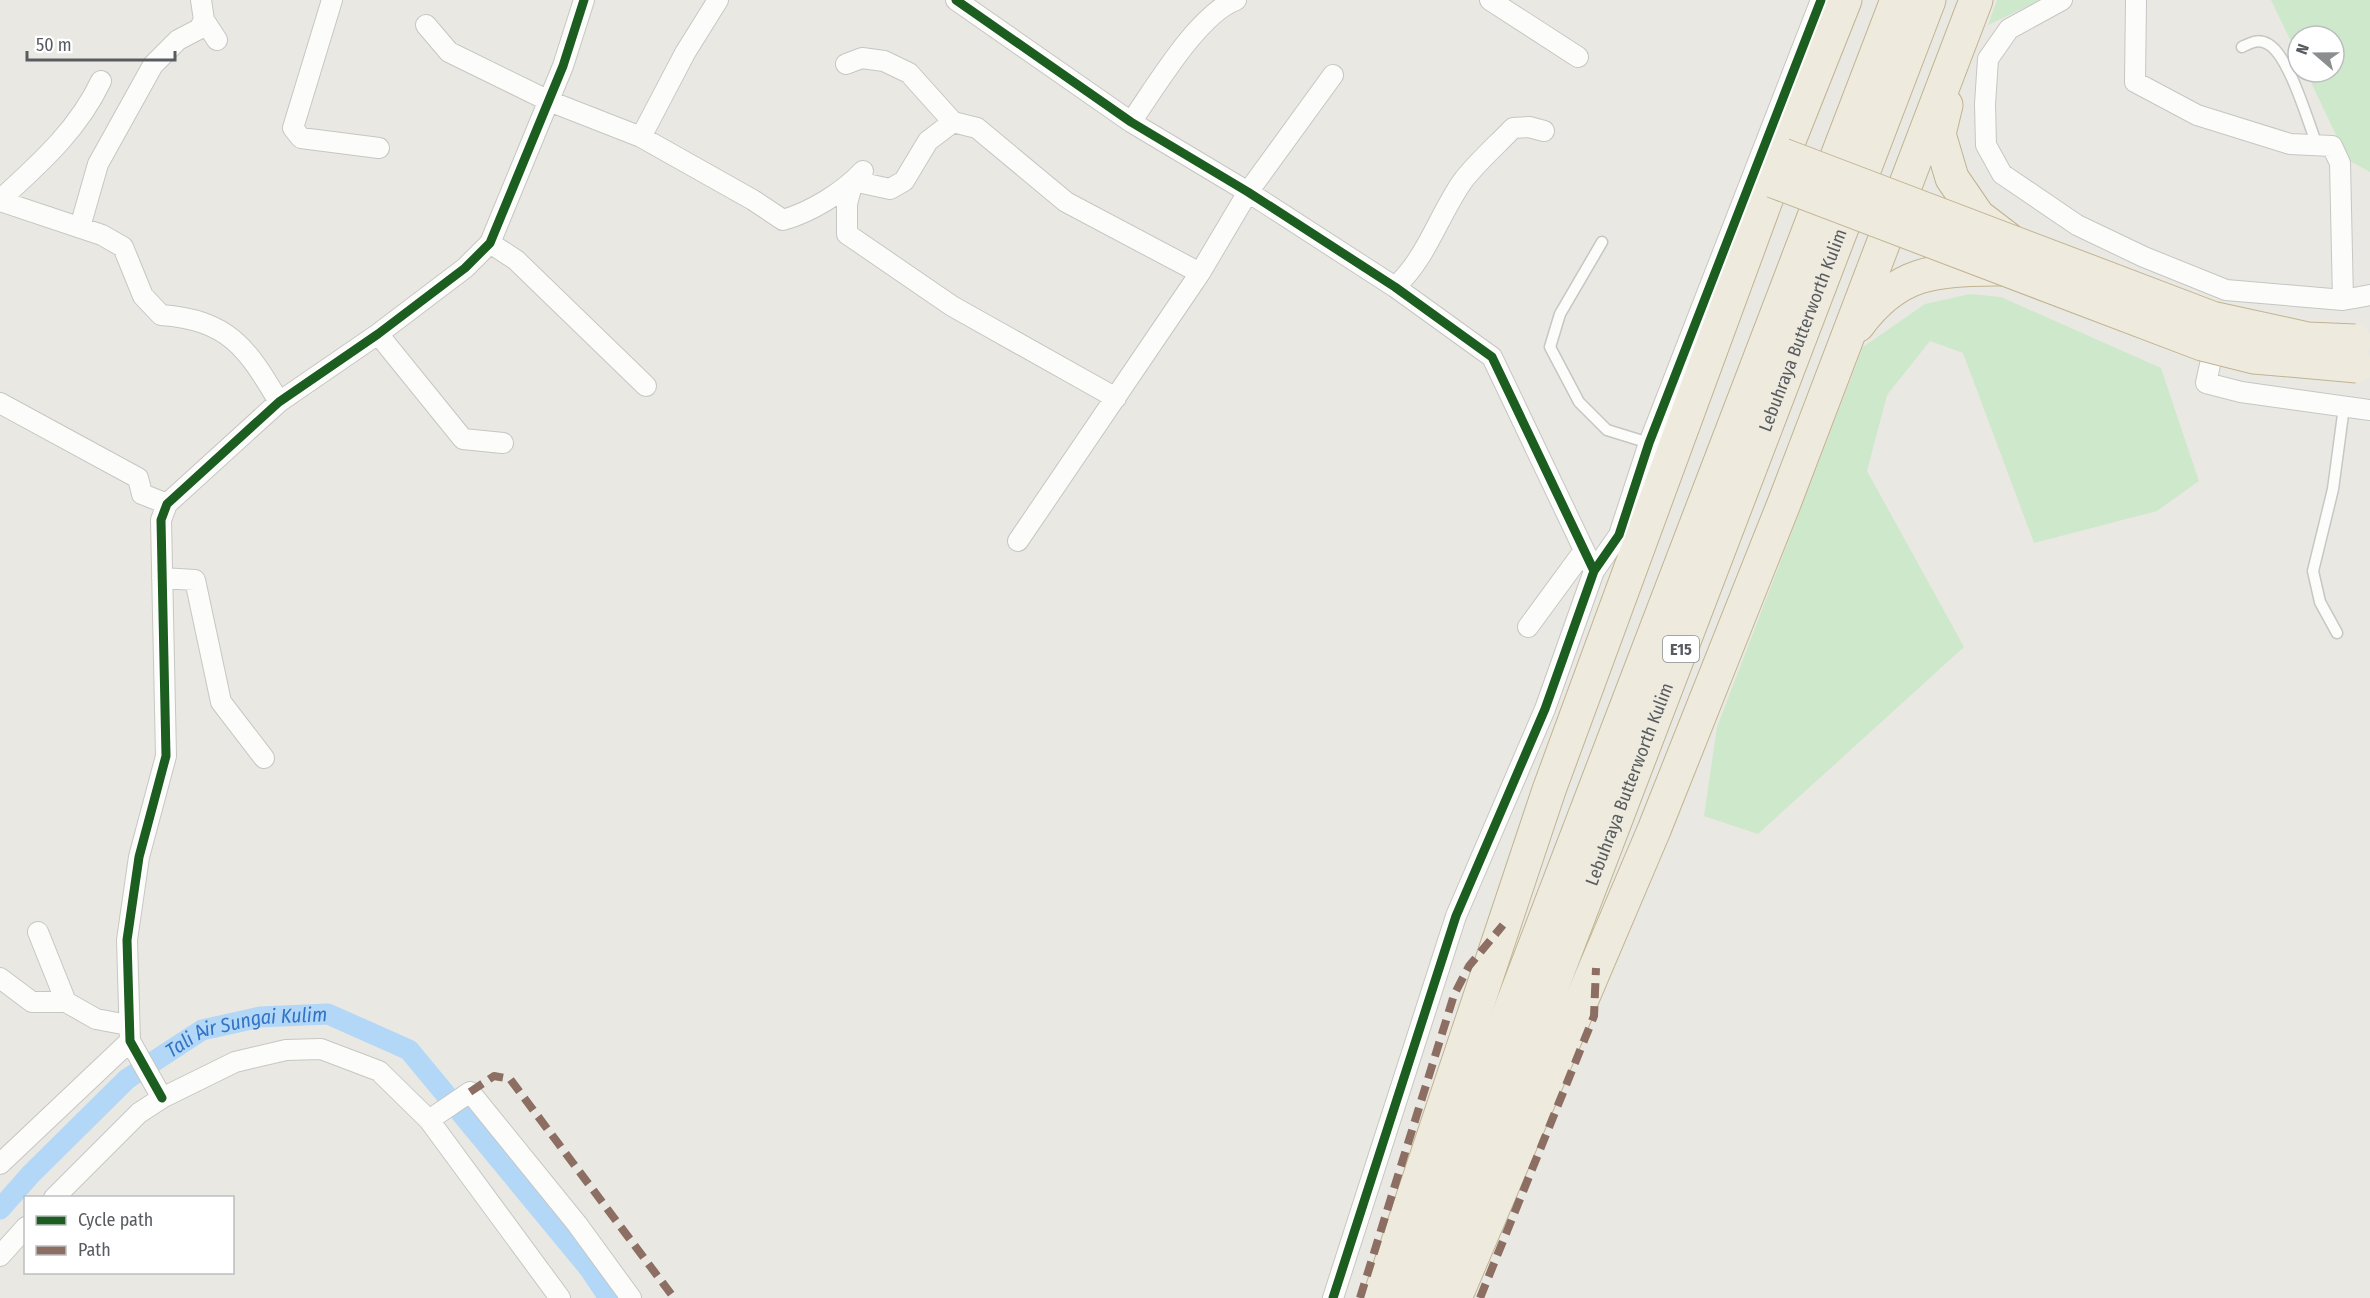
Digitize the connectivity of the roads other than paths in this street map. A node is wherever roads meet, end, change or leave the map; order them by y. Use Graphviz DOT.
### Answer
graph roads {
  1 [pos="201,0"];
  2 [pos="332,0"];
  3 [pos="584,0"];
  4 [pos="718,0"];
  5 [pos="956,0"];
  6 [pos="1236,0"];
  7 [pos="1490,0"];
  8 [pos="1821,0"];
  9 [pos="1845,0"];
  10 [pos="1897,0"];
  11 [pos="1929,0"];
  12 [pos="1976,0"];
  13 [pos="2062,0"];
  14 [pos="2136,0"];
  15 [pos="204,20"];
  16 [pos="426,25"];
  17 [pos="1960,39"];
  18 [pos="217,40"];
  19 [pos="2242,47"];
  20 [pos="1578,57"];
  21 [pos="846,63"];
  22 [pos="1333,75"];
  23 [pos="101,81"];
  24 [pos="549,101"];
  25 [pos="953,122"];
  26 [pos="1131,122"];
  27 [pos="1544,131"];
  28 [pos="641,137"];
  29 [pos="2317,145"];
  30 [pos="380,148"];
  31 [pos="1778,168"];
  32 [pos="858,176"];
  33 [pos="1248,192"];
  34 [pos="0,201"];
  35 [pos="1895,213"];
  36 [pos="80,227"];
  37 [pos="1602,242"];
  38 [pos="490,243"];
  39 [pos="2009,256"];
  40 [pos="1200,273"];
  41 [pos="1395,287"];
  42 [pos="2226,290"];
  43 [pos="2370,295"];
  44 [pos="2343,300"];
  45 [pos="378,334"];
  46 [pos="1847,340"];
  47 [pos="2363,353"];
  48 [pos="645,386"];
  49 [pos="1116,398"];
  50 [pos="279,402"];
  51 [pos="0,403"];
  52 [pos="2344,407"];
  53 [pos="2370,410"];
  54 [pos="502,443"];
  55 [pos="1649,443"];
  56 [pos="167,504"];
  57 [pos="1018,541"];
  58 [pos="1583,552"];
  59 [pos="1594,571"];
  60 [pos="162,578"];
  61 [pos="1528,627"];
  62 [pos="2337,633"];
  63 [pos="264,758"];
  64 [pos="38,932"];
  65 [pos="0,978"];
  66 [pos="66,1002"];
  67 [pos="133,1041"];
  68 [pos="160,1091"];
  69 [pos="435,1116"];
  70 [pos="0,1164"];
  71 [pos="55,1196"];
  72 [pos="24,1229"];
  73 [pos="0,1256"];
  74 [pos="560,1298"];
  75 [pos="631,1298"];
  76 [pos="1333,1298"];
  77 [pos="1379,1298"];
  78 [pos="1400,1298"];
  79 [pos="1433,1298"];
  80 [pos="1455,1298"];
  1 -- 15 [label="street"];
  2 -- 30 [label="street"];
  3 -- 24 [label="street"];
  4 -- 28 [label="street"];
  5 -- 26 [label="street"];
  6 -- 26 [label="street"];
  7 -- 20 [label="street"];
  8 -- 55 [label="street"];
  9 -- 31 [label="highway"];
  10 -- 78 [label="highway, Lebuhraya Butterworth Kulim / E15"];
  11 -- 79 [label="highway, Lebuhraya Butterworth Kulim / E15"];
  12 -- 17 [label="highway"];
  13 -- 42 [label="street"];
  14 -- 29 [label="street"];
  15 -- 18 [label="street"];
  15 -- 36 [label="street"];
  16 -- 24 [label="street"];
  17 -- 35 [label="highway"];
  17 -- 39 [label="highway, bridge"];
  19 -- 29 [label="lane"];
  21 -- 25 [label="street"];
  22 -- 33 [label="street"];
  23 -- 34 [label="street"];
  24 -- 28 [label="street"];
  24 -- 38 [label="street"];
  25 -- 32 [label="street"];
  25 -- 40 [label="street"];
  26 -- 33 [label="street"];
  27 -- 41 [label="street"];
  28 -- 32 [label="street"];
  29 -- 44 [label="street"];
  31 -- 35 [label="highway, bridge"];
  31 -- 77 [label="highway"];
  32 -- 49 [label="street"];
  33 -- 40 [label="street"];
  33 -- 41 [label="street"];
  34 -- 36 [label="street"];
  35 -- 39 [label="highway, bridge"];
  35 -- 46 [label="highway"];
  36 -- 50 [label="street"];
  37 -- 55 [label="lane"];
  38 -- 45 [label="street"];
  38 -- 48 [label="street"];
  39 -- 46 [label="highway"];
  39 -- 47 [label="highway, bridge"];
  40 -- 49 [label="street"];
  41 -- 58 [label="street"];
  42 -- 44 [label="street"];
  42 -- 52 [label="street"];
  43 -- 44 [label="street"];
  45 -- 50 [label="street"];
  45 -- 54 [label="street"];
  46 -- 80 [label="highway"];
  49 -- 57 [label="street"];
  50 -- 56 [label="street"];
  51 -- 56 [label="street"];
  52 -- 53 [label="street"];
  52 -- 62 [label="lane"];
  55 -- 59 [label="street"];
  56 -- 60 [label="street"];
  58 -- 59 [label="street"];
  58 -- 61 [label="street"];
  59 -- 76 [label="street"];
  60 -- 63 [label="street"];
  60 -- 67 [label="street"];
  64 -- 66 [label="street"];
  65 -- 66 [label="street"];
  66 -- 67 [label="street"];
  67 -- 68 [label="street"];
  67 -- 70 [label="street"];
  68 -- 69 [label="street"];
  68 -- 71 [label="street"];
  69 -- 74 [label="street"];
  69 -- 75 [label="street"];
  72 -- 73 [label="street"];
}
